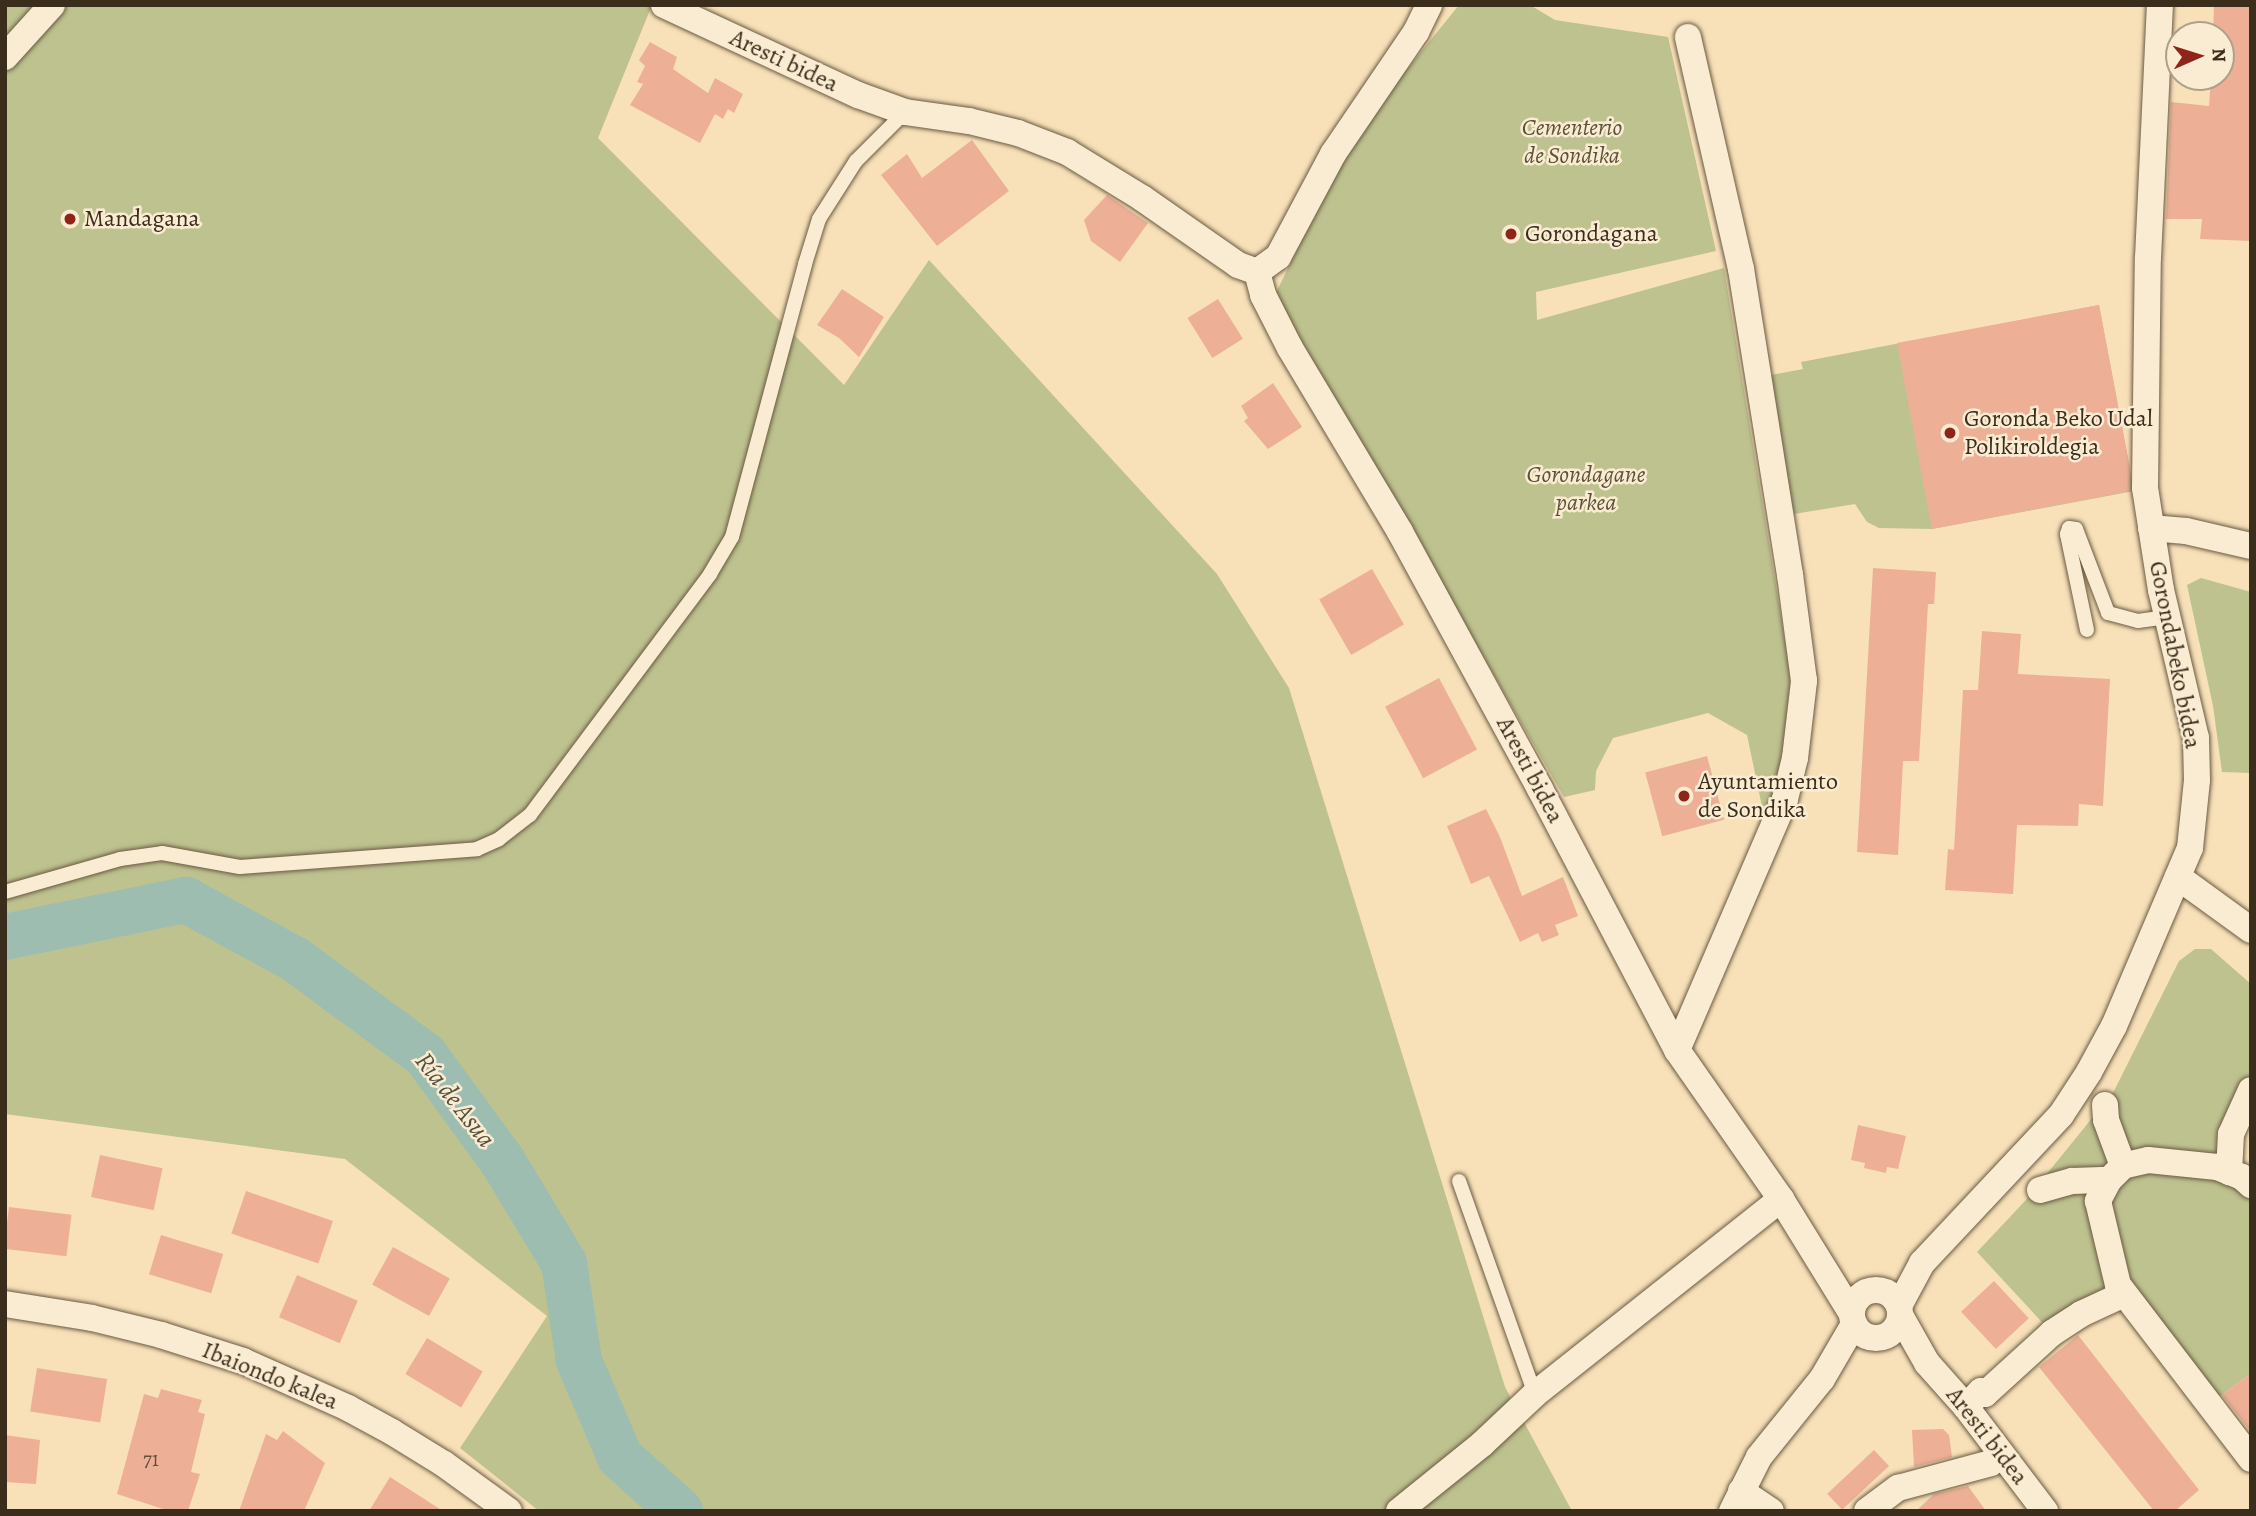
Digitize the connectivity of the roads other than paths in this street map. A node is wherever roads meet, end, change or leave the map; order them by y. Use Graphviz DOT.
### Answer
graph roads {
  1 [pos="52,5"];
  2 [pos="664,5"];
  3 [pos="1429,5"];
  4 [pos="2160,5"];
  5 [pos="1688,37"];
  6 [pos="5,57"];
  7 [pos="905,112"];
  8 [pos="1258,272"];
  9 [pos="2151,528"];
  10 [pos="2251,546"];
  11 [pos="2167,617"];
  12 [pos="2087,630"];
  13 [pos="2178,877"];
  14 [pos="5,892"];
  15 [pos="2251,930"];
  16 [pos="1677,1050"];
  17 [pos="2251,1090"];
  18 [pos="2105,1105"];
  19 [pos="2116,1173"];
  20 [pos="2240,1178"];
  21 [pos="1459,1181"];
  22 [pos="2040,1190"];
  23 [pos="1781,1199"];
  24 [pos="1819,1257"];
  25 [pos="1922,1263"];
  26 [pos="1871,1291"];
  27 [pos="2124,1294"];
  28 [pos="5,1304"];
  29 [pos="1900,1311"];
  30 [pos="1865,1329"];
  31 [pos="1927,1363"];
  32 [pos="1535,1394"];
  33 [pos="1966,1407"];
  34 [pos="2251,1459"];
  35 [pos="1991,1463"];
  36 [pos="1737,1501"];
  37 [pos="509,1511"];
  38 [pos="1399,1511"];
  39 [pos="1771,1511"];
  40 [pos="1867,1511"];
  41 [pos="2045,1511"];
  1 -- 6 [label="street"];
  2 -- 7 [label="street, Aresti bidea"];
  3 -- 8 [label="street"];
  4 -- 9 [label="street, Gorondabeko bidea"];
  5 -- 16 [label="street"];
  7 -- 8 [label="street, Aresti bidea"];
  7 -- 14 [label="lane"];
  8 -- 16 [label="street, Aresti bidea"];
  9 -- 10 [label="street"];
  9 -- 11 [label="street, Gorondabeko bidea"];
  11 -- 12 [label="lane"];
  11 -- 13 [label="street, Gorondabeko bidea"];
  13 -- 15 [label="street"];
  13 -- 25 [label="street, Gorondabeko bidea"];
  16 -- 23 [label="street, Aresti bidea"];
  17 -- 20 [label="street"];
  18 -- 19 [label="street"];
  19 -- 20 [label="street"];
  19 -- 22 [label="street"];
  19 -- 27 [label="street"];
  21 -- 32 [label="lane"];
  23 -- 24 [label="street, Aresti bidea"];
  23 -- 32 [label="street"];
  24 -- 26 [label="street, Aresti bidea"];
  24 -- 30 [label="street, Aresti bidea"];
  25 -- 26 [label="street, Gorondabeko bidea"];
  25 -- 29 [label="street, Gorondabeko bidea"];
  26 -- 29 [label="street"];
  26 -- 30 [label="street"];
  27 -- 33 [label="street"];
  27 -- 34 [label="street"];
  28 -- 37 [label="street, Ibaiondo kalea"];
  29 -- 30 [label="street"];
  29 -- 31 [label="street, Aresti bidea"];
  30 -- 31 [label="street, Aresti bidea"];
  30 -- 36 [label="street"];
  31 -- 33 [label="street, Aresti bidea"];
  32 -- 38 [label="street"];
  33 -- 41 [label="street, Aresti bidea"];
  35 -- 40 [label="street"];
  36 -- 39 [label="street"];
}
